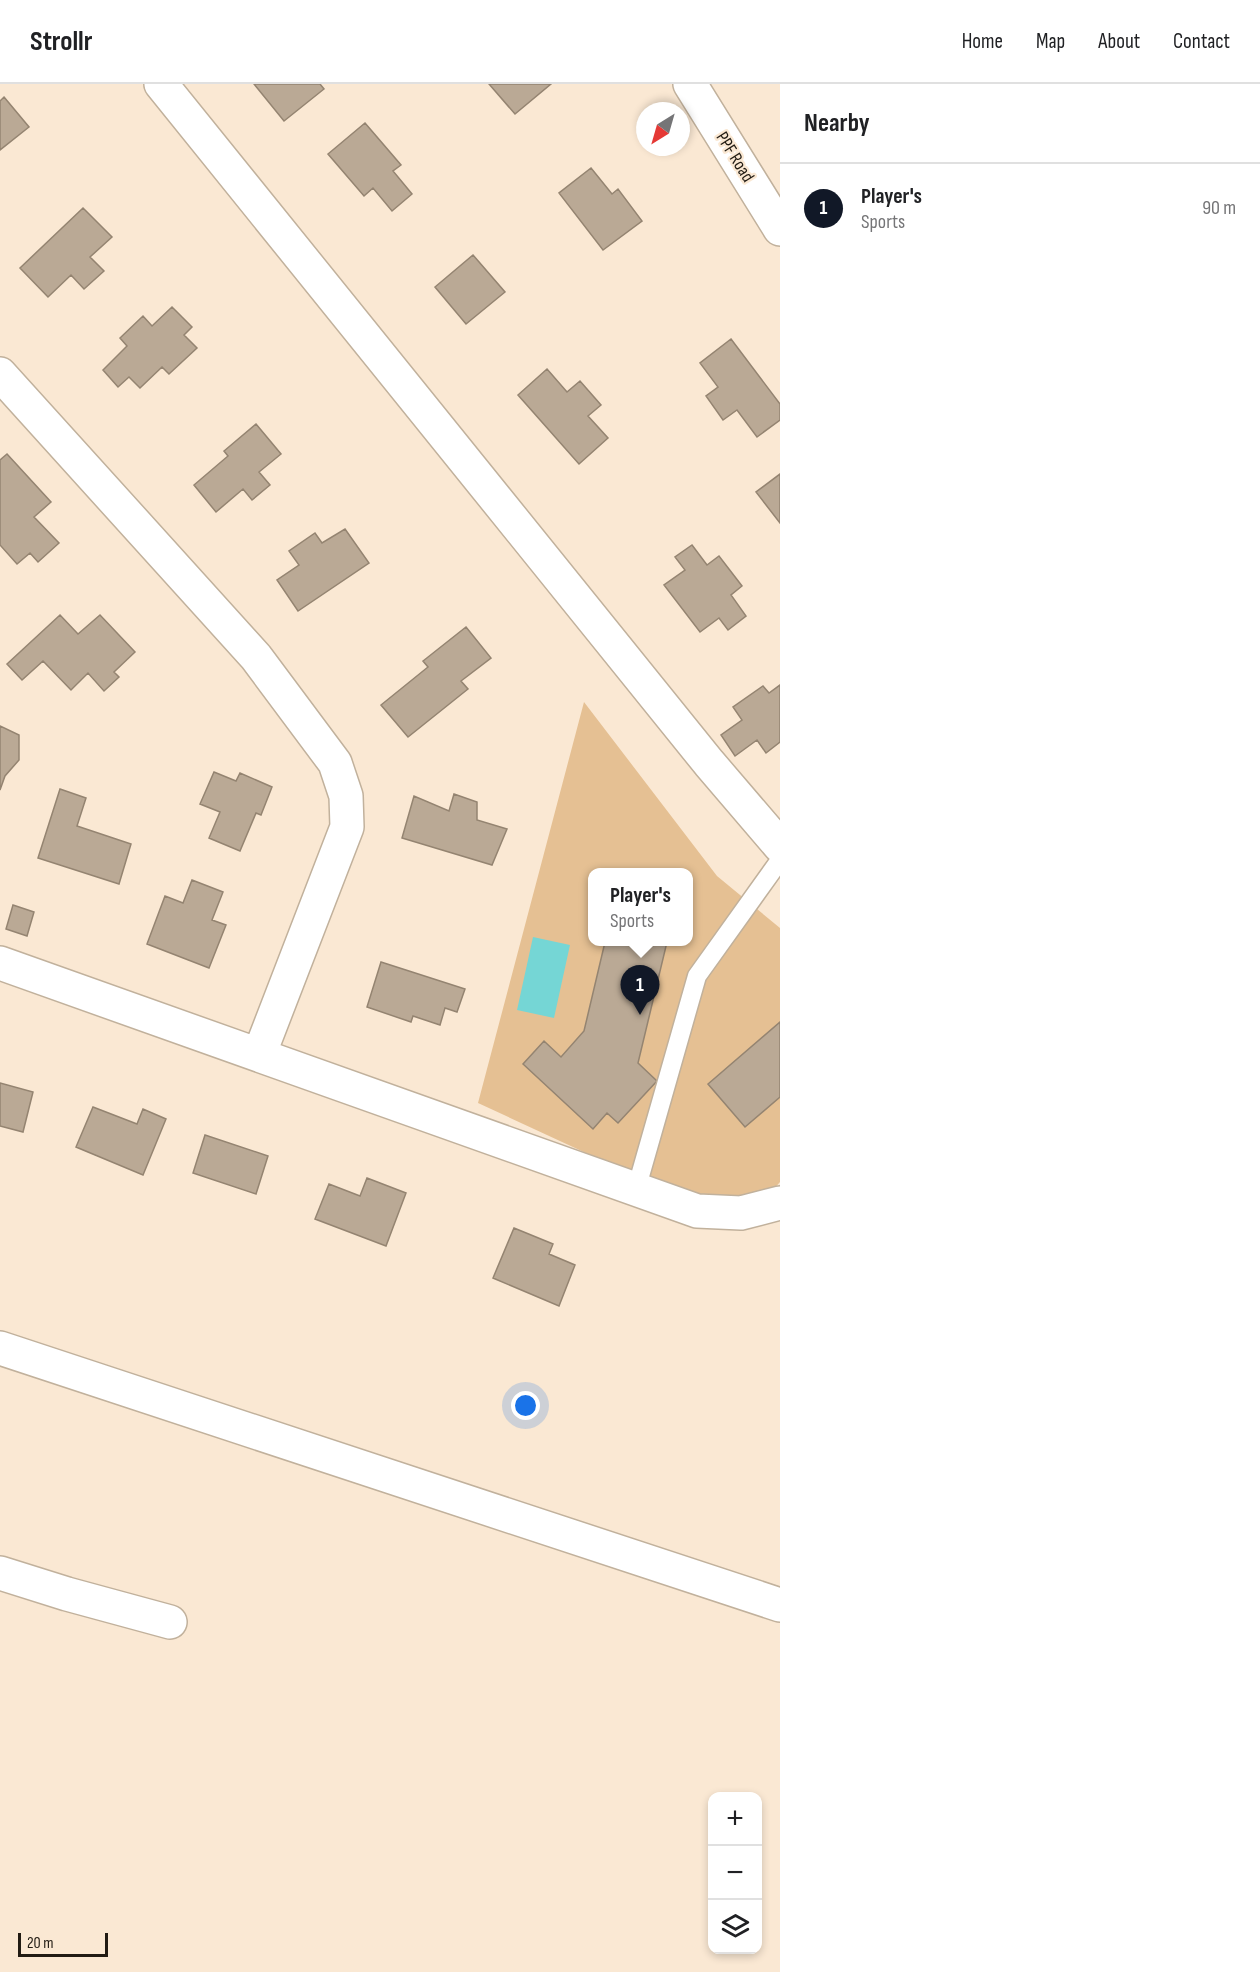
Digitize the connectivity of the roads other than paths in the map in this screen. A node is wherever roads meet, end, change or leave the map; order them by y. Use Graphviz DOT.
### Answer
graph roads {
  1 [pos="161,84"];
  2 [pos="690,84"];
  3 [pos="780,230"];
  4 [pos="0,374"];
  5 [pos="780,846"];
  6 [pos="780,860"];
  7 [pos="0,963"];
  8 [pos="259,1054"];
  9 [pos="636,1190"];
  10 [pos="780,1203"];
  11 [pos="0,1348"];
  12 [pos="0,1573"];
  13 [pos="780,1605"];
  14 [pos="170,1622"];
  1 -- 5 [label="street"];
  2 -- 3 [label="street, PPF Road"];
  4 -- 8 [label="street"];
  6 -- 9 [label="lane"];
  7 -- 8 [label="street"];
  8 -- 9 [label="street"];
  9 -- 10 [label="street"];
  11 -- 13 [label="street"];
  12 -- 14 [label="street"];
}
